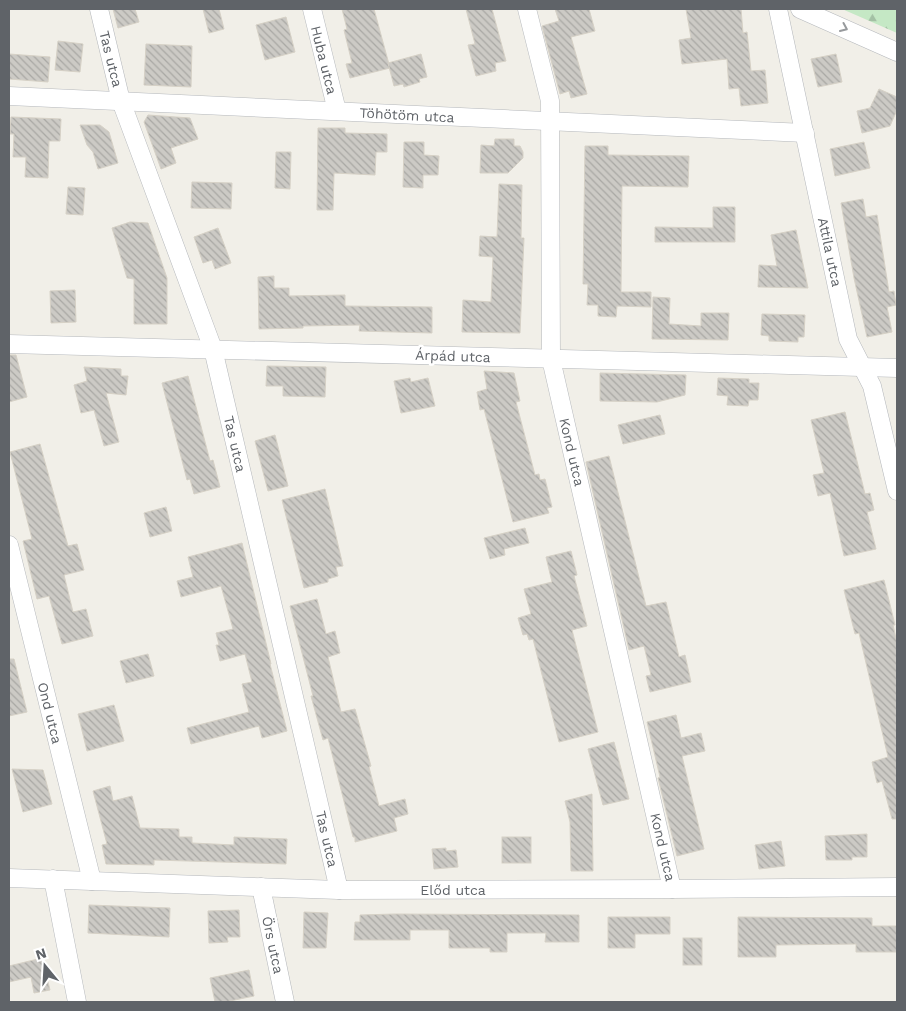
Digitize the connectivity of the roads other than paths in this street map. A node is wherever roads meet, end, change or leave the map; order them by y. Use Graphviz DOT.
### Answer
graph roads {
  1 [pos="99,9"];
  2 [pos="312,9"];
  3 [pos="527,9"];
  4 [pos="778,9"];
  5 [pos="800,9"];
  6 [pos="897,52"];
  7 [pos="9,96"];
  8 [pos="122,102"];
  9 [pos="337,111"];
  10 [pos="550,122"];
  11 [pos="805,133"];
  12 [pos="9,344"];
  13 [pos="213,350"];
  14 [pos="550,358"];
  15 [pos="862,367"];
  16 [pos="897,368"];
  17 [pos="897,491"];
  18 [pos="9,545"];
  19 [pos="9,878"];
  20 [pos="53,879"];
  21 [pos="92,881"];
  22 [pos="261,887"];
  23 [pos="897,887"];
  24 [pos="672,889"];
  25 [pos="339,890"];
  26 [pos="77,1002"];
  27 [pos="285,1002"];
  1 -- 8 [label="street, Tas utca"];
  2 -- 9 [label="street, Huba utca"];
  3 -- 10 [label="street, Kond utca"];
  4 -- 11 [label="street, Attila utca"];
  5 -- 6 [label="street, one-way"];
  7 -- 8 [label="street, Töhötöm utca"];
  8 -- 9 [label="street, Töhötöm utca"];
  8 -- 13 [label="street, Tas utca"];
  9 -- 10 [label="street, Töhötöm utca"];
  10 -- 11 [label="street, Töhötöm utca"];
  10 -- 14 [label="street, Kond utca"];
  11 -- 15 [label="street, Attila utca"];
  12 -- 13 [label="street, Árpád utca"];
  13 -- 14 [label="street, Árpád utca"];
  13 -- 25 [label="street, Tas utca"];
  14 -- 15 [label="street, Árpád utca"];
  14 -- 24 [label="street, Kond utca"];
  15 -- 16 [label="street, Árpád utca"];
  15 -- 17 [label="street, Attila utca"];
  18 -- 21 [label="street, Ond utca"];
  19 -- 20 [label="street, Előd utca"];
  20 -- 21 [label="street, Előd utca"];
  20 -- 26 [label="street"];
  21 -- 22 [label="street, Előd utca"];
  22 -- 25 [label="street, Előd utca"];
  22 -- 27 [label="street, Örs utca"];
  23 -- 24 [label="street, Előd utca"];
  24 -- 25 [label="street, Előd utca"];
}
